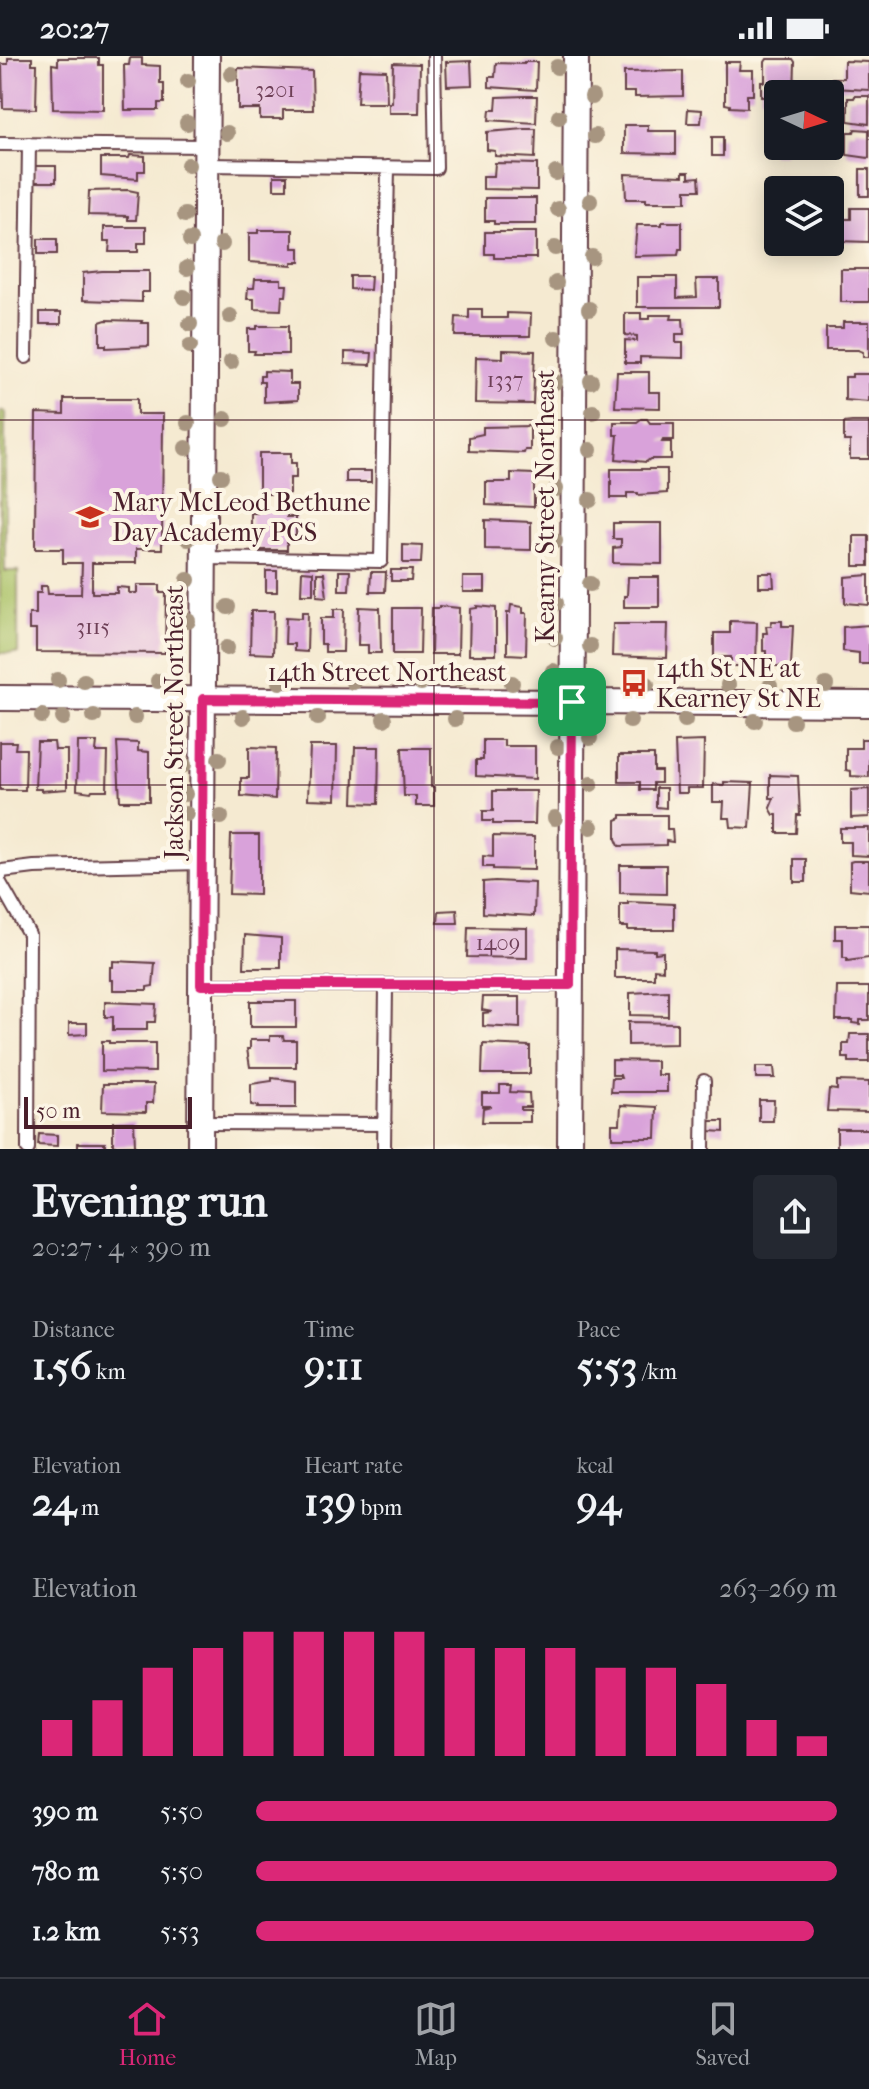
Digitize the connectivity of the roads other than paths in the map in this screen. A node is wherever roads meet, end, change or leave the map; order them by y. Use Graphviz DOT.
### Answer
graph roads {
  1 [pos="207,56"];
  2 [pos="434,56"];
  3 [pos="576,56"];
  4 [pos="0,144"];
  5 [pos="29,144"];
  6 [pos="206,156"];
  7 [pos="388,167"];
  8 [pos="26,357"];
  9 [pos="204,558"];
  10 [pos="0,698"];
  11 [pos="203,699"];
  12 [pos="572,702"];
  13 [pos="869,704"];
  14 [pos="201,863"];
  15 [pos="0,876"];
  16 [pos="0,883"];
  17 [pos="201,985"];
  18 [pos="570,985"];
  19 [pos="386,987"];
  20 [pos="704,1081"];
  21 [pos="200,1123"];
  22 [pos="385,1124"];
  23 [pos="28,1149"];
  24 [pos="200,1149"];
  25 [pos="384,1149"];
  26 [pos="570,1149"];
  27 [pos="703,1149"];
  1 -- 6 [label="street, Jackson Street Northeast"];
  2 -- 7 [label="lane"];
  3 -- 12 [label="street, Kearny Street Northeast"];
  4 -- 5 [label="lane"];
  5 -- 6 [label="lane"];
  5 -- 8 [label="lane"];
  6 -- 7 [label="lane"];
  6 -- 9 [label="street, Jackson Street Northeast"];
  7 -- 9 [label="lane"];
  9 -- 11 [label="street, Jackson Street Northeast"];
  10 -- 11 [label="street, 14th Street Northeast"];
  11 -- 12 [label="street, 14th Street Northeast"];
  11 -- 14 [label="street, Jackson Street Northeast"];
  12 -- 13 [label="street, 14th Street Northeast"];
  12 -- 18 [label="street, Kearny Street Northeast"];
  14 -- 15 [label="lane"];
  14 -- 17 [label="street, Jackson Street Northeast"];
  16 -- 23 [label="lane"];
  17 -- 19 [label="lane"];
  17 -- 21 [label="street, Jackson Street Northeast"];
  18 -- 19 [label="lane"];
  18 -- 26 [label="street, Kearny Street Northeast"];
  19 -- 22 [label="lane"];
  20 -- 27 [label="lane"];
  21 -- 22 [label="lane"];
  21 -- 24 [label="street, Jackson Street Northeast"];
  22 -- 25 [label="lane"];
}
